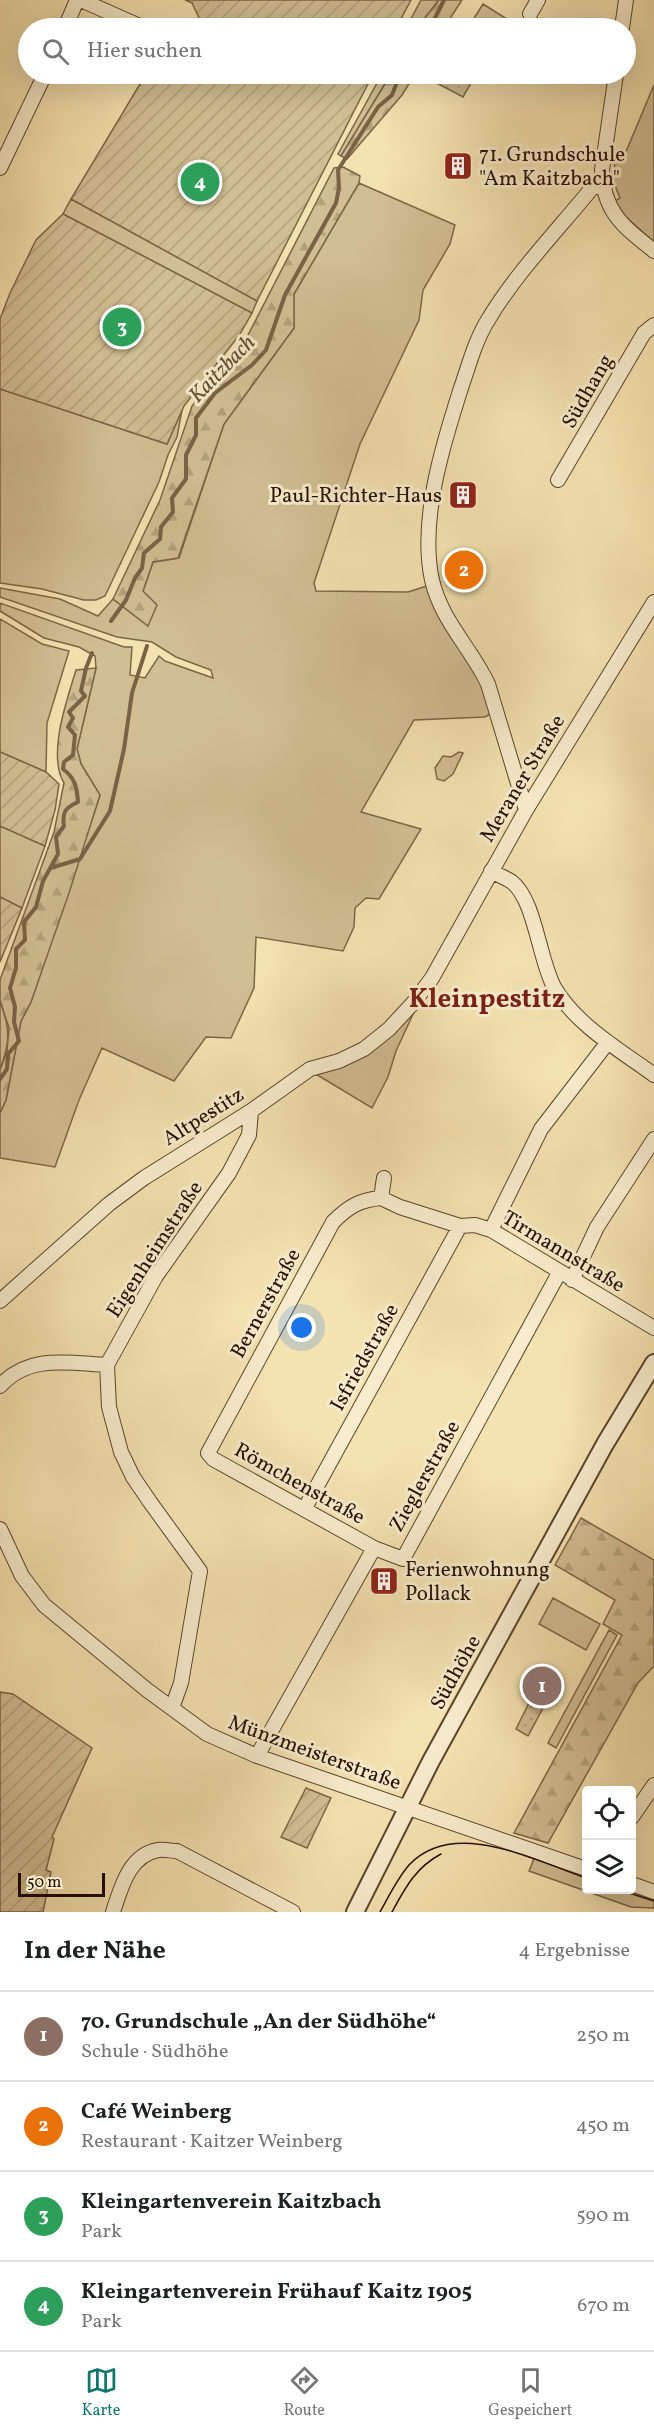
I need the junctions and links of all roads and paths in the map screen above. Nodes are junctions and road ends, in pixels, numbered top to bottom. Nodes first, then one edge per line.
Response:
1 (79, 0) edge
2 (538, 0) edge
3 (626, 0) edge
4 (530, 14) dead end
5 (69, 18) edge
6 (121, 18) edge
7 (623, 18) edge
8 (40, 84) edge
9 (615, 84) edge
10 (0, 168) edge
11 (602, 185) junction
12 (654, 251) edge
13 (654, 325) edge
14 (558, 480) dead end
15 (654, 602) edge
16 (526, 810) junction
17 (491, 871) junction
18 (432, 978) joint
19 (608, 1042) junction
20 (654, 1075) edge
21 (251, 1111) junction
22 (654, 1139) edge
23 (384, 1178) dead end
24 (381, 1198) junction
25 (460, 1226) junction
26 (491, 1230) junction
27 (559, 1273) junction
28 (572, 1280) junction
29 (0, 1301) edge
30 (654, 1328) edge
31 (654, 1363) edge
32 (107, 1365) junction
33 (0, 1386) edge
34 (208, 1453) joint
35 (305, 1508) junction
36 (0, 1529) edge
37 (374, 1548) junction
38 (172, 1708) junction
39 (257, 1756) junction
40 (654, 1785) edge
41 (407, 1808) junction
42 (636, 1811) edge
43 (582, 1868) edge
44 (636, 1885) edge
45 (654, 1892) edge
46 (113, 1912) edge
47 (292, 1912) edge
48 (355, 1912) edge

1 - 5 street
1 - 6 street
2 - 4 street
3 - 7 street
8 - 10 street
9 - 11 street
11 - 12 street
11 - 16 street
13 - 14 street, Südhang
15 - 16 street, Meraner Straße
16 - 17 street, Meraner Straße
17 - 18 street, Meraner Straße
17 - 19 street
18 - 21 street, Altpestitz
19 - 20 street
19 - 26 street
21 - 29 street, Altpestitz
21 - 32 street, Eigenheimstraße
22 - 28 street
23 - 24 street
24 - 25 street, Tirmannstraße
24 - 34 street, Bernerstraße
25 - 26 street, Tirmannstraße
25 - 35 street, Isfriedstraße
26 - 27 street, Tirmannstraße
27 - 28 street, Tirmannstraße
27 - 37 street, Zieglerstraße
28 - 30 street, Tirmannstraße
31 - 41 street, Südhöhe
32 - 33 street
32 - 38 street
34 - 35 street, Römchenstraße
35 - 37 street, Römchenstraße
36 - 38 street, Münzmeisterstraße
37 - 39 street, Zieglerstraße
38 - 39 street, Münzmeisterstraße
39 - 41 street, Münzmeisterstraße
40 - 42 street
41 - 43 street, Münzmeisterstraße
41 - 48 street, Südhöhe
44 - 45 street
46 - 47 street

